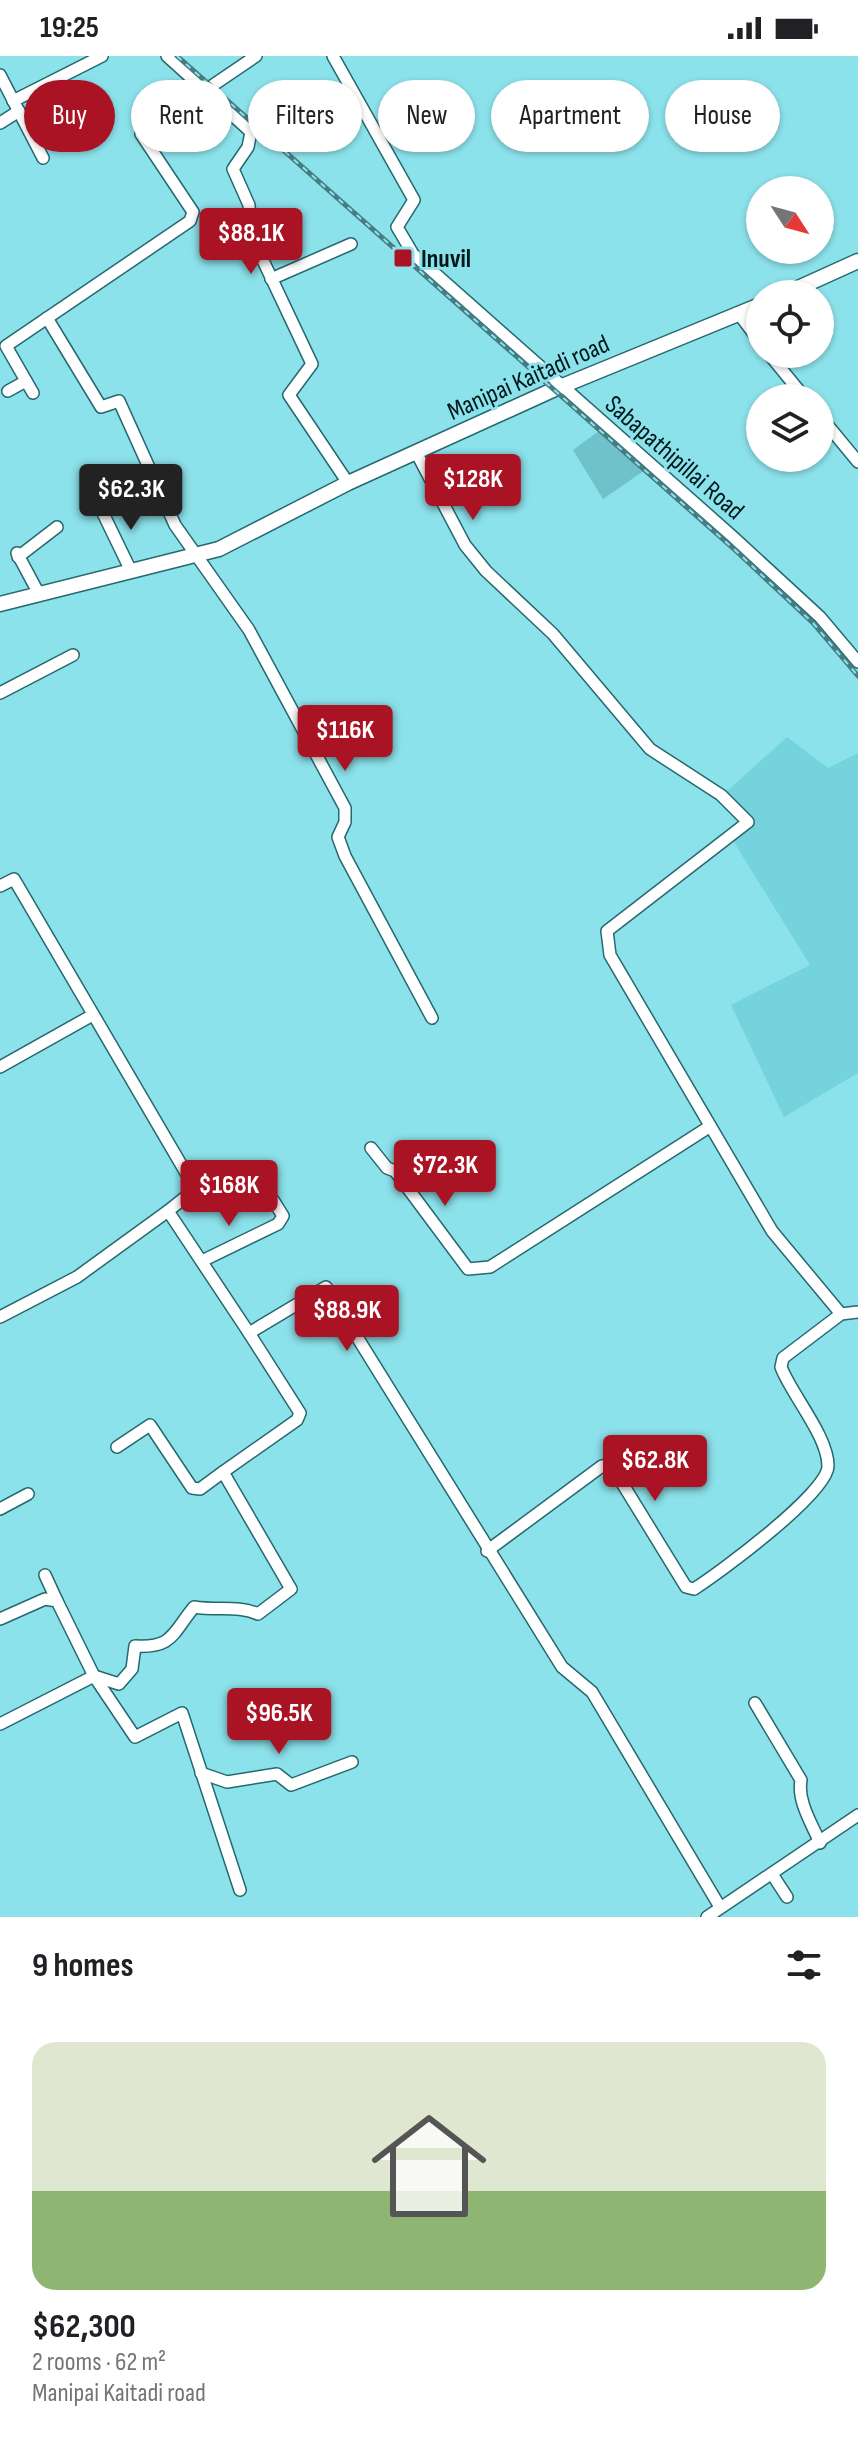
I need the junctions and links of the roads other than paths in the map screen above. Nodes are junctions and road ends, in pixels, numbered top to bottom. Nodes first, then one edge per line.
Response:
1 (102, 56) edge
2 (167, 56) edge
3 (256, 56) edge
4 (333, 56) edge
5 (0, 75) edge
6 (194, 80) edge
7 (222, 80) edge
8 (16, 106) junction
9 (232, 114) edge
10 (0, 123) edge
11 (153, 152) edge
12 (43, 158) dead end
13 (351, 244) dead end
14 (858, 261) edge
15 (271, 279) junction
16 (816, 280) edge
17 (746, 311) edge
18 (739, 314) junction
19 (47, 318) junction
20 (746, 323) edge
21 (780, 368) edge
22 (26, 381) junction
23 (794, 384) edge
24 (562, 387) junction
25 (8, 391) dead end
26 (33, 393) dead end
27 (834, 433) edge
28 (416, 452) junction
29 (858, 462) edge
30 (348, 483) junction
31 (100, 507) dead end
32 (57, 527) dead end
33 (198, 554) junction
34 (131, 571) junction
35 (39, 594) junction
36 (0, 604) edge
37 (73, 655) dead end
38 (858, 662) edge
39 (0, 693) edge
40 (0, 886) edge
41 (91, 1016) junction
42 (432, 1018) dead end
43 (0, 1067) edge
44 (709, 1127) junction
45 (371, 1148) dead end
46 (273, 1200) dead end
47 (168, 1211) junction
48 (202, 1261) junction
49 (858, 1312) edge
50 (841, 1314) junction
51 (0, 1317) edge
52 (249, 1333) junction
53 (117, 1447) dead end
54 (223, 1472) junction
55 (28, 1494) dead end
56 (0, 1509) edge
57 (487, 1551) junction
58 (45, 1575) dead end
59 (57, 1601) junction
60 (0, 1619) edge
61 (94, 1676) junction
62 (755, 1703) dead end
63 (0, 1724) edge
64 (352, 1762) dead end
65 (201, 1773) junction
66 (858, 1815) edge
67 (820, 1843) junction
68 (772, 1874) junction
69 (240, 1890) dead end
70 (787, 1897) dead end
71 (720, 1907) junction
72 (707, 1917) edge

1 - 8 street
2 - 6 street
3 - 7 street
4 - 24 street, Sabapathipillai Road
5 - 8 street
8 - 10 street
8 - 12 street
9 - 15 street
11 - 19 street
13 - 15 street
14 - 16 main road
15 - 30 street
17 - 18 main road, Manipai Kaitadi road
18 - 20 street
18 - 24 main road, Manipai Kaitadi road
19 - 22 street
19 - 33 street
21 - 23 street
22 - 25 street
22 - 26 street
24 - 28 main road, Manipai Kaitadi road
24 - 38 street, Sabapathipillai Road
27 - 29 street
28 - 30 main road, Manipai Kaitadi road
28 - 44 street
30 - 33 main road, Manipai Kaitadi road
31 - 34 street
32 - 35 street
33 - 34 main road, Manipai Kaitadi road
33 - 42 street
34 - 35 main road, Manipai Kaitadi road
35 - 36 main road, Manipai Kaitadi road
37 - 39 street
40 - 41 street
41 - 43 street
41 - 47 street
44 - 45 street
44 - 50 street
46 - 48 street
47 - 48 street
47 - 51 street
48 - 52 street
49 - 50 street
50 - 57 street
52 - 54 street
52 - 57 street
53 - 54 street
54 - 61 street
55 - 56 street
57 - 71 street
58 - 59 street
59 - 60 street
59 - 61 street
61 - 63 street
61 - 65 street
62 - 67 street
64 - 65 street
65 - 69 street
66 - 67 street
67 - 68 street
68 - 70 street
68 - 71 street
71 - 72 street

